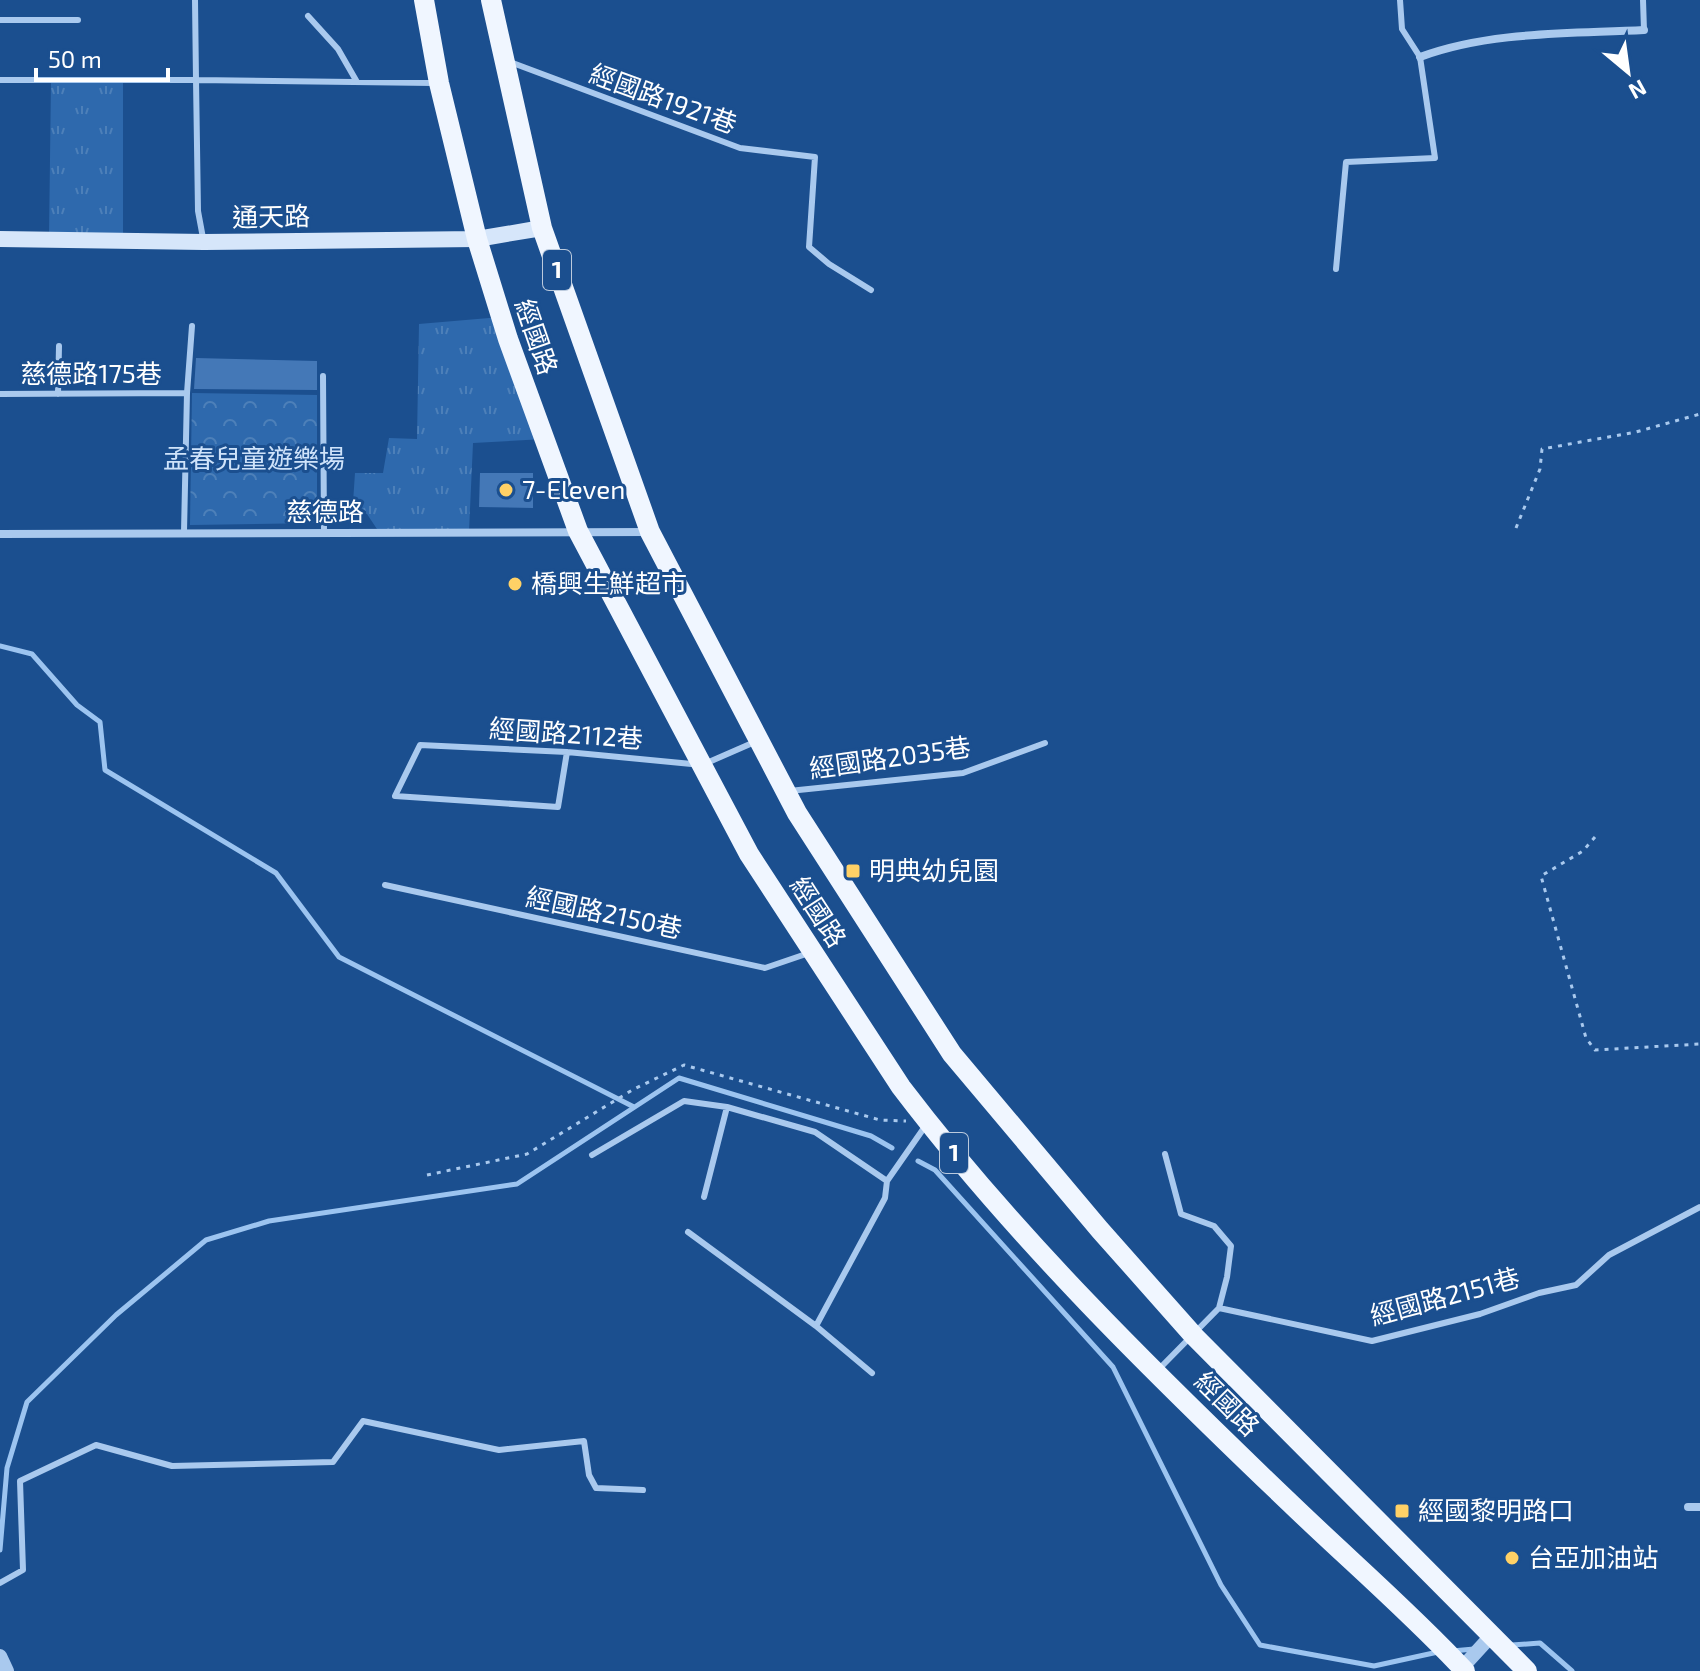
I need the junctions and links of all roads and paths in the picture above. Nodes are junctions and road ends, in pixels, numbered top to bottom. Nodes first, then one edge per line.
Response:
1 (195, 0) edge
2 (424, 0) edge
3 (491, 0) edge
4 (1400, 0) edge
5 (1643, 0) edge
6 (308, 16) dead end
7 (0, 20) edge
8 (78, 20) dead end
9 (1644, 30) joint
10 (1420, 57) junction
11 (503, 59) junction
12 (0, 80) edge
13 (196, 80) junction
14 (357, 82) junction
15 (439, 83) junction
16 (542, 228) junction
17 (0, 239) edge
18 (477, 239) junction
19 (204, 242) junction
20 (1336, 269) dead end
21 (871, 290) dead end
22 (192, 326) dead end
23 (59, 346) dead end
24 (323, 376) dead end
25 (187, 393) junction
26 (0, 394) edge
27 (58, 394) junction
28 (1700, 414) edge
29 (1516, 528) dead end
30 (578, 531) junction
31 (184, 532) junction
32 (324, 532) junction
33 (650, 532) junction
34 (0, 534) edge
35 (759, 740) junction
36 (1045, 743) dead end
37 (567, 752) junction
38 (702, 765) junction
39 (786, 792) junction
40 (1595, 837) dead end
41 (385, 885) dead end
42 (813, 952) junction
43 (1700, 1044) edge
44 (727, 1107) junction
45 (928, 1122) junction
46 (1165, 1154) dead end
47 (592, 1155) dead end
48 (887, 1181) junction
49 (704, 1197) dead end
50 (1700, 1207) edge
51 (688, 1232) dead end
52 (1219, 1308) junction
53 (816, 1326) junction
54 (1194, 1336) junction
55 (1157, 1371) junction
56 (872, 1373) dead end
57 (643, 1490) dead end
58 (1688, 1507) dead end
59 (1700, 1507) edge
60 (0, 1583) edge
61 (1491, 1636) junction
62 (0, 1656) edge
63 (1514, 1667) edge
64 (1462, 1670) edge
65 (7, 1671) edge

1 - 13 lane
2 - 15 main road, 經國路 / 1
3 - 11 main road, 經國路 / 1
4 - 10 lane
5 - 9 lane
6 - 14 lane
7 - 8 lane
9 - 10 street
10 - 20 lane
11 - 16 main road, 經國路 / 1
11 - 21 lane, 經國路1921巷
12 - 13 lane
13 - 14 lane
13 - 19 lane
14 - 15 lane
15 - 18 main road, 經國路 / 1
16 - 18 main road, 通天路
16 - 33 main road, 經國路 / 1
17 - 19 main road, 通天路
18 - 19 main road, 通天路
18 - 30 main road, 經國路 / 1
22 - 25 lane
23 - 27 lane
24 - 32 lane
25 - 27 lane, 慈德路175巷
25 - 31 lane, 慈德路175巷
26 - 27 lane, 慈德路175巷
28 - 29 path
30 - 32 street, 慈德路
30 - 33 street, 慈德路
30 - 38 main road, 經國路 / 1
31 - 32 street, 慈德路
31 - 34 street, 慈德路
33 - 35 main road, 經國路 / 1
35 - 38 lane, 經國路2112巷
35 - 39 main road, 經國路 / 1
36 - 39 lane, 經國路2035巷
37 - 37 lane, 經國路2112巷
37 - 38 lane, 經國路2112巷
38 - 42 main road, 經國路 / 1
39 - 54 main road, 經國路 / 1
40 - 43 path
41 - 42 lane, 經國路2150巷
42 - 45 main road, 經國路 / 1
44 - 47 lane
44 - 48 lane
44 - 49 lane
45 - 48 lane
45 - 55 main road, 經國路 / 1
46 - 52 lane
48 - 53 lane
50 - 52 lane, 經國路2151巷
51 - 53 lane
52 - 54 lane
53 - 56 lane
54 - 55 lane
54 - 61 main road, 經國路 / 1
55 - 64 main road, 經國路 / 1
57 - 60 lane
58 - 59 street
61 - 63 main road, 經國路 / 1
61 - 64 street
62 - 65 street

